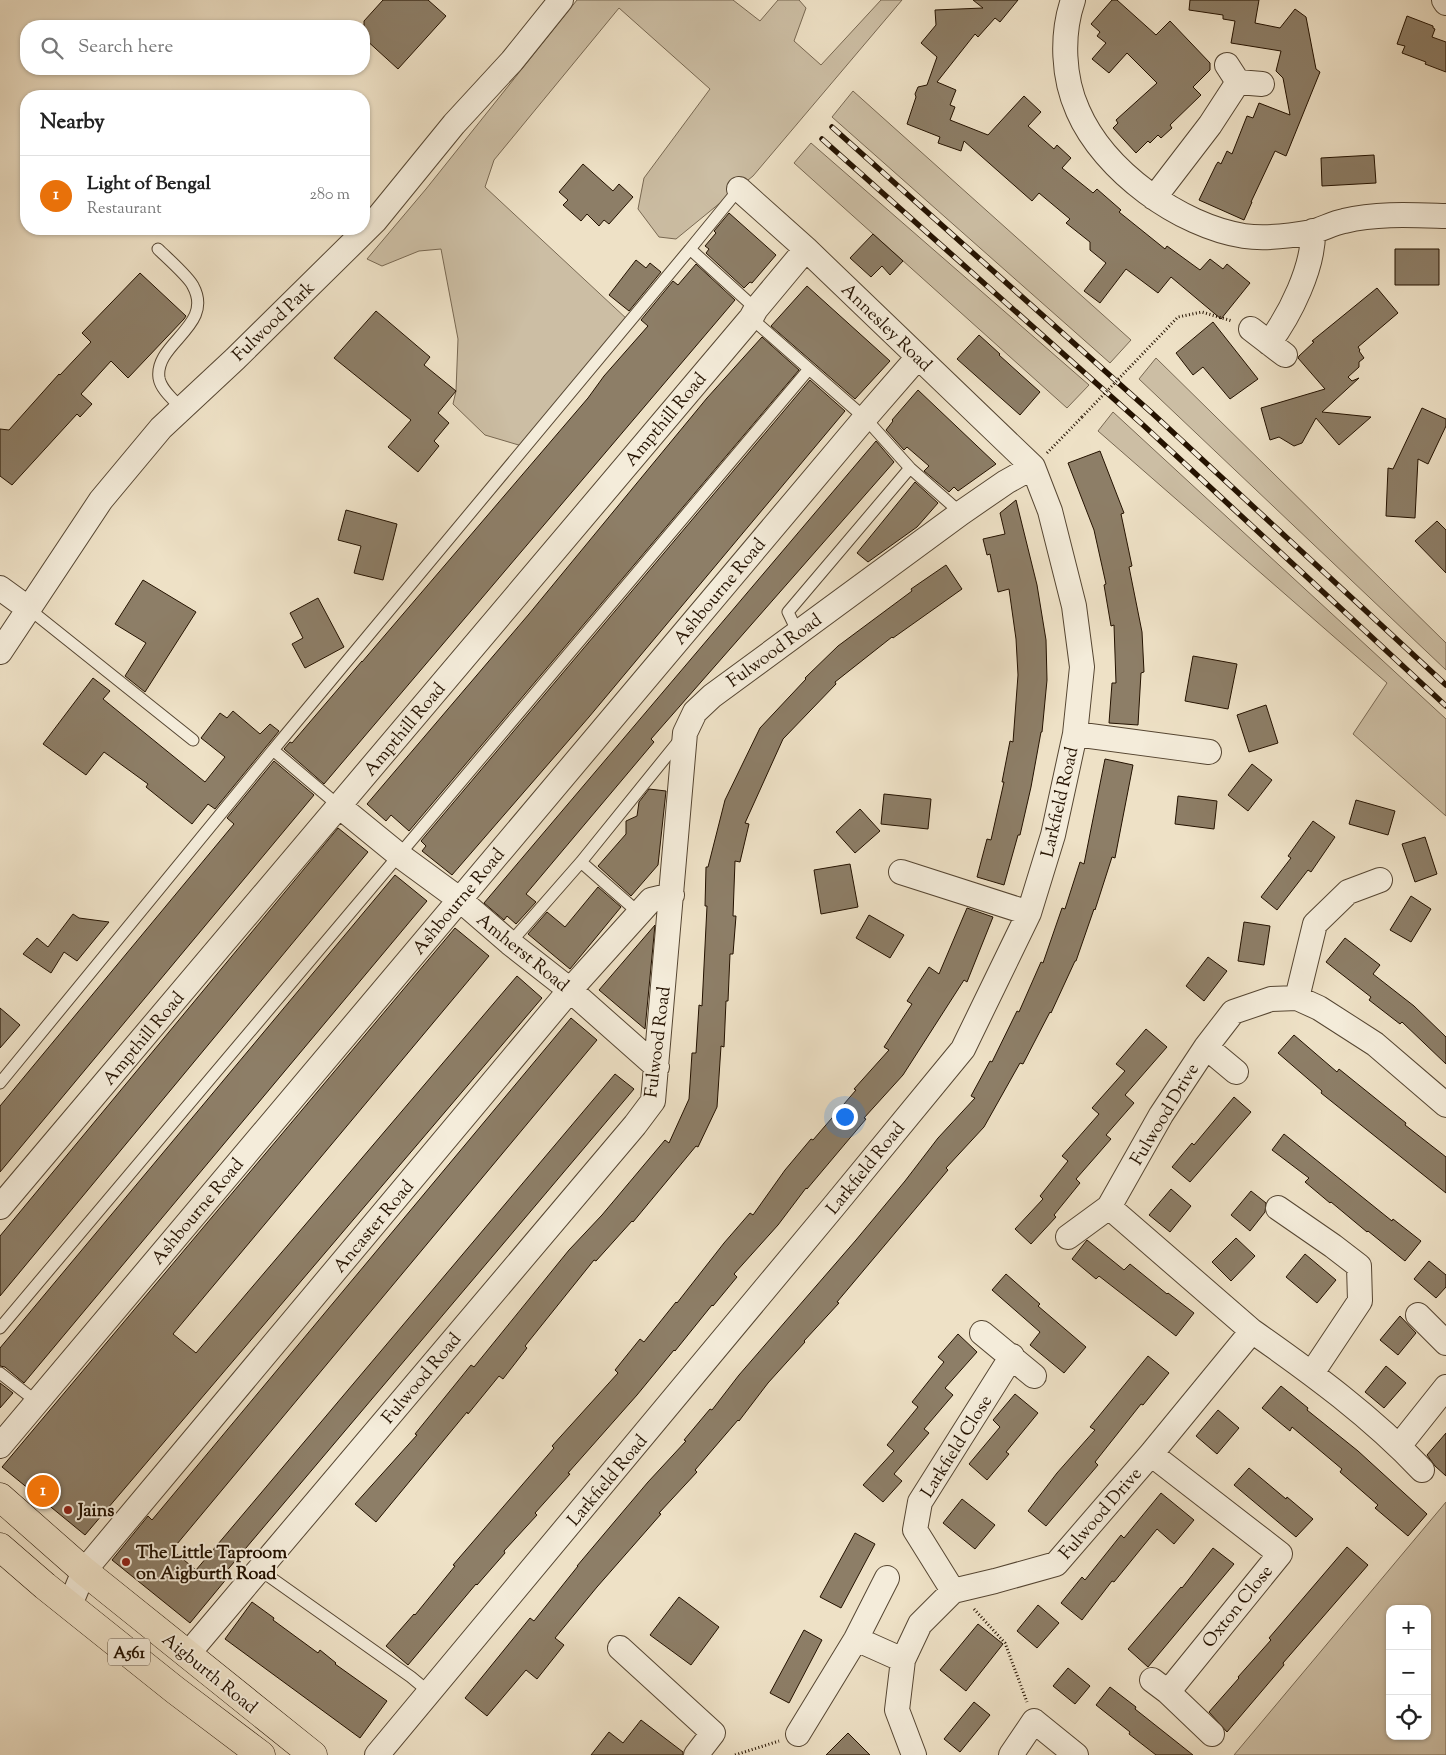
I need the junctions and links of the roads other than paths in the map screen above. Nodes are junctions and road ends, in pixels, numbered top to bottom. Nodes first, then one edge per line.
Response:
1 (560, 0) edge
2 (1072, 0) edge
3 (1444, 0) edge
4 (1446, 3) edge
5 (1262, 84) dead end
6 (739, 189) joint
7 (1154, 198) junction
8 (1446, 216) edge
9 (370, 225) edge
10 (1313, 231) junction
11 (360, 235) edge
12 (158, 249) dead end
13 (690, 249) junction
14 (806, 249) junction
15 (753, 314) junction
16 (1268, 342) road end
17 (918, 357) junction
18 (809, 369) junction
19 (182, 409) junction
20 (865, 418) junction
21 (1033, 467) junction
22 (910, 468) junction
23 (961, 513) junction
24 (0, 588) edge
25 (29, 609) junction
26 (798, 633) junction
27 (0, 652) edge
28 (685, 732) junction
29 (1075, 734) junction
30 (194, 740) dead end
31 (273, 750) junction
32 (1209, 752) dead end
33 (339, 806) junction
34 (399, 855) junction
35 (581, 862) junction
36 (901, 872) dead end
37 (1380, 880) dead end
38 (672, 895) junction
39 (459, 899) junction
40 (639, 913) junction
41 (1029, 913) junction
42 (510, 943) junction
43 (570, 990) junction
44 (1297, 998) junction
45 (1206, 1047) junction
46 (657, 1067) junction
47 (1236, 1072) dead end
48 (0, 1083) edge
49 (1446, 1104) edge
50 (0, 1207) edge
51 (1109, 1207) junction
52 (1278, 1208) dead end
53 (1068, 1237) dead end
54 (1418, 1315) dead end
55 (0, 1328) edge
56 (1252, 1331) junction
57 (982, 1333) dead end
58 (1446, 1342) edge
59 (1012, 1356) junction
60 (0, 1373) edge
61 (1312, 1373) junction
62 (1034, 1376) dead end
63 (1446, 1387) edge
64 (37, 1402) junction
65 (0, 1446) edge
66 (1399, 1446) junction
67 (1151, 1454) junction
68 (1422, 1470) dead end
69 (0, 1498) edge
70 (0, 1547) edge
71 (260, 1570) junction
72 (84, 1571) junction
73 (887, 1578) dead end
74 (953, 1591) junction
75 (70, 1605) junction
76 (856, 1639) junction
77 (620, 1648) dead end
78 (187, 1655) junction
79 (903, 1660) junction
80 (429, 1692) junction
81 (798, 1734) road end
82 (1212, 1734) dead end
83 (261, 1755) edge
84 (313, 1755) edge
85 (377, 1755) edge
86 (696, 1755) edge
87 (914, 1755) edge
88 (1011, 1755) edge
89 (1076, 1755) edge

1 - 9 street, Fulwood Park
2 - 7 street
3 - 4 street
5 - 7 street
6 - 13 lane
6 - 14 street, Annesley Road
7 - 10 street
8 - 10 street
10 - 16 street
11 - 19 street, Fulwood Park
12 - 19 lane
13 - 15 lane
13 - 31 lane
14 - 15 street, Ampthill Road
14 - 17 street, Annesley Road
15 - 18 lane
15 - 33 street, Ampthill Road
17 - 20 street, Ashbourne Road
17 - 21 street, Annesley Road
18 - 20 lane
18 - 34 lane
19 - 25 street, Fulwood Park
20 - 22 lane
20 - 39 street, Ashbourne Road
21 - 23 street, Fulwood Road
21 - 29 street, Larkfield Road
22 - 23 lane
22 - 26 lane
23 - 26 street, Fulwood Road
24 - 25 street
25 - 27 street, Fulwood Park
25 - 30 lane
26 - 28 street, Fulwood Road
28 - 35 lane
28 - 38 street, Fulwood Road
29 - 32 street
29 - 41 street, Larkfield Road
31 - 33 lane
31 - 48 lane
33 - 34 street, Amherst Road
33 - 50 street, Ampthill Road
34 - 39 street, Amherst Road
34 - 55 lane
35 - 40 lane
35 - 42 lane
36 - 41 street
37 - 44 street
38 - 40 street, Ancaster Road
38 - 46 street, Fulwood Road
39 - 42 street, Amherst Road
39 - 64 street, Ashbourne Road
40 - 43 street, Ancaster Road
41 - 80 street, Larkfield Road
42 - 43 street, Amherst Road
43 - 46 street, Amherst Road
43 - 72 street, Ancaster Road
44 - 45 street, Fulwood Drive
44 - 49 street, Fulwood Drive
45 - 47 street, Fulwood Drive
45 - 51 street, Fulwood Drive
46 - 71 street, Fulwood Road
51 - 53 street, Fulwood Drive
51 - 56 street
52 - 61 street
54 - 58 street
56 - 61 street
56 - 67 street, Fulwood Drive
57 - 59 street
59 - 62 street
59 - 74 street, Larkfield Close
60 - 64 lane
61 - 66 street
63 - 66 street
64 - 65 street, Ashbourne Road
66 - 68 street
67 - 74 street, Fulwood Drive
67 - 82 street, Oxton Close
69 - 72 highway, Aigburth Road / A561
70 - 75 highway, Aigburth Road / A561
71 - 78 street, Fulwood Road
71 - 80 lane
72 - 75 street
72 - 78 highway, Aigburth Road / A561
73 - 76 street
74 - 79 street
75 - 83 highway, Aigburth Road / A561
76 - 79 street
76 - 81 street
77 - 86 street
78 - 84 highway, Aigburth Road / A561
79 - 87 street
80 - 85 street, Larkfield Road
88 - 89 street

